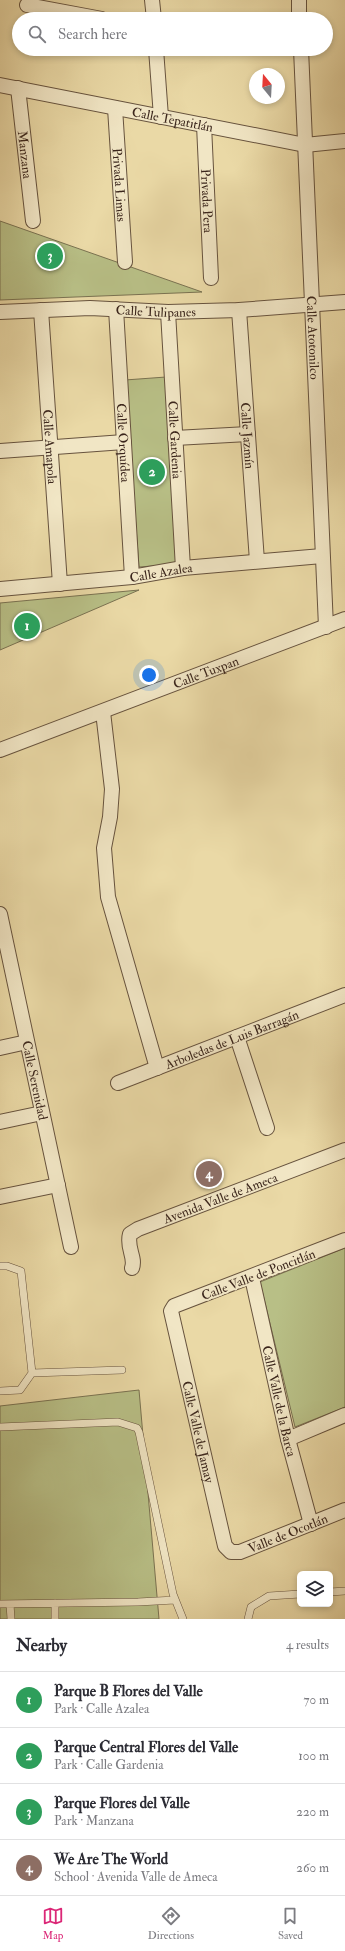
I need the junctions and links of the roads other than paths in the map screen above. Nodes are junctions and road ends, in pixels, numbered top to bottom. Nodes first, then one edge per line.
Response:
1 (152, 0) edge
2 (299, 0) edge
3 (27, 5) dead end
4 (64, 12) edge
5 (153, 12) edge
6 (299, 12) edge
7 (157, 56) edge
8 (301, 56) edge
9 (0, 85) edge
10 (18, 88) junction
11 (115, 108) junction
12 (161, 117) junction
13 (204, 125) junction
14 (345, 141) edge
15 (305, 145) junction
16 (33, 221) dead end
17 (125, 262) dead end
18 (212, 278) dead end
19 (345, 302) edge
20 (312, 306) junction
21 (116, 309) junction
22 (41, 310) junction
23 (238, 310) junction
24 (0, 312) edge
25 (168, 312) junction
26 (248, 434) junction
27 (175, 438) junction
28 (124, 442) junction
29 (51, 447) junction
30 (0, 450) edge
31 (322, 556) junction
32 (257, 561) junction
33 (183, 568) junction
34 (132, 577) junction
35 (60, 584) junction
36 (0, 589) edge
37 (345, 619) edge
38 (326, 627) junction
39 (103, 712) junction
40 (0, 750) edge
41 (0, 914) edge
42 (6, 973) edge
43 (345, 995) edge
44 (237, 1037) junction
45 (27, 1042) junction
46 (0, 1048) edge
47 (157, 1068) junction
48 (118, 1083) dead end
49 (42, 1113) junction
50 (0, 1122) edge
51 (267, 1128) dead end
52 (345, 1150) edge
53 (58, 1185) junction
54 (0, 1198) edge
55 (345, 1240) edge
56 (71, 1248) dead end
57 (0, 1266) edge
58 (132, 1268) dead end
59 (252, 1278) junction
60 (172, 1309) joint
61 (122, 1370) dead end
62 (32, 1373) junction
63 (0, 1391) edge
64 (345, 1415) edge
65 (0, 1427) edge
66 (288, 1439) junction
67 (345, 1510) edge
68 (311, 1524) junction
69 (230, 1552) joint
70 (345, 1591) edge
71 (333, 1592) edge
72 (297, 1594) edge
73 (175, 1600) junction
74 (55, 1603) junction
75 (0, 1604) edge
76 (10, 1604) junction
77 (11, 1619) edge
78 (55, 1619) edge
79 (183, 1619) edge
80 (248, 1619) edge

1 - 5 street
2 - 6 street
3 - 4 street
7 - 12 street
8 - 15 street, Calle Atotonilco
9 - 10 street, Calle Tepatitlán
10 - 11 street, Calle Tepatitlán
10 - 16 street, Manzana
11 - 12 street, Calle Tepatitlán
11 - 17 street, Privada Limas
12 - 13 street, Calle Tepatitlán
13 - 15 street, Calle Tepatitlán
13 - 18 street, Privada Pera
14 - 15 street, Calle Tepatitlán
15 - 20 street, Calle Atotonilco
19 - 20 street, Calle Tulipanes
20 - 23 street, Calle Tulipanes
20 - 31 street, Calle Atotonilco
21 - 22 street, Calle Tulipanes
21 - 25 street, Calle Tulipanes
21 - 28 street, Calle Orquídea
22 - 24 street, Calle Tulipanes
22 - 29 street, Calle Amapola
23 - 25 street, Calle Tulipanes
23 - 26 street, Calle Jazmín
25 - 27 street, Calle Gardenia
26 - 27 street
26 - 32 street, Calle Jazmín
27 - 33 street, Calle Gardenia
28 - 29 street
28 - 34 street, Calle Orquídea
29 - 30 street
29 - 35 street, Calle Amapola
31 - 32 street, Calle Azalea
31 - 38 street, Calle Atotonilco
32 - 33 street, Calle Azalea
33 - 34 street, Calle Azalea
34 - 35 street, Calle Azalea
35 - 36 street, Calle Azalea
37 - 38 street, Calle Tuxpan
38 - 39 street, Calle Tuxpan
39 - 40 street, Calle Tuxpan
39 - 47 street
41 - 42 street, Calle Serenidad
42 - 45 street, Calle Serenidad
43 - 44 street, Arboledas de Luis Barragán
44 - 47 street, Arboledas de Luis Barragán
44 - 51 street
45 - 46 street
45 - 49 street, Calle Serenidad
47 - 48 street, Arboledas de Luis Barragán
49 - 50 street
49 - 53 street, Calle Serenidad
52 - 58 street, Avenida Valle de Ameca
53 - 54 street
53 - 56 street, Calle Serenidad
55 - 59 street, Calle Valle de Poncitlán
57 - 62 lane
59 - 60 street, Calle Valle de Poncitlán
59 - 66 street, Calle Valle de la Barca
60 - 69 street, Calle Valle de Jamay
61 - 62 lane
62 - 63 lane
64 - 66 street
65 - 73 lane
66 - 68 street, Calle Valle de la Barca
67 - 68 street, Valle de Ocotlán
68 - 69 street, Valle de Ocotlán
70 - 71 lane
72 - 80 lane
73 - 74 lane
73 - 79 lane
74 - 76 lane
74 - 78 lane
75 - 76 lane
76 - 77 lane

